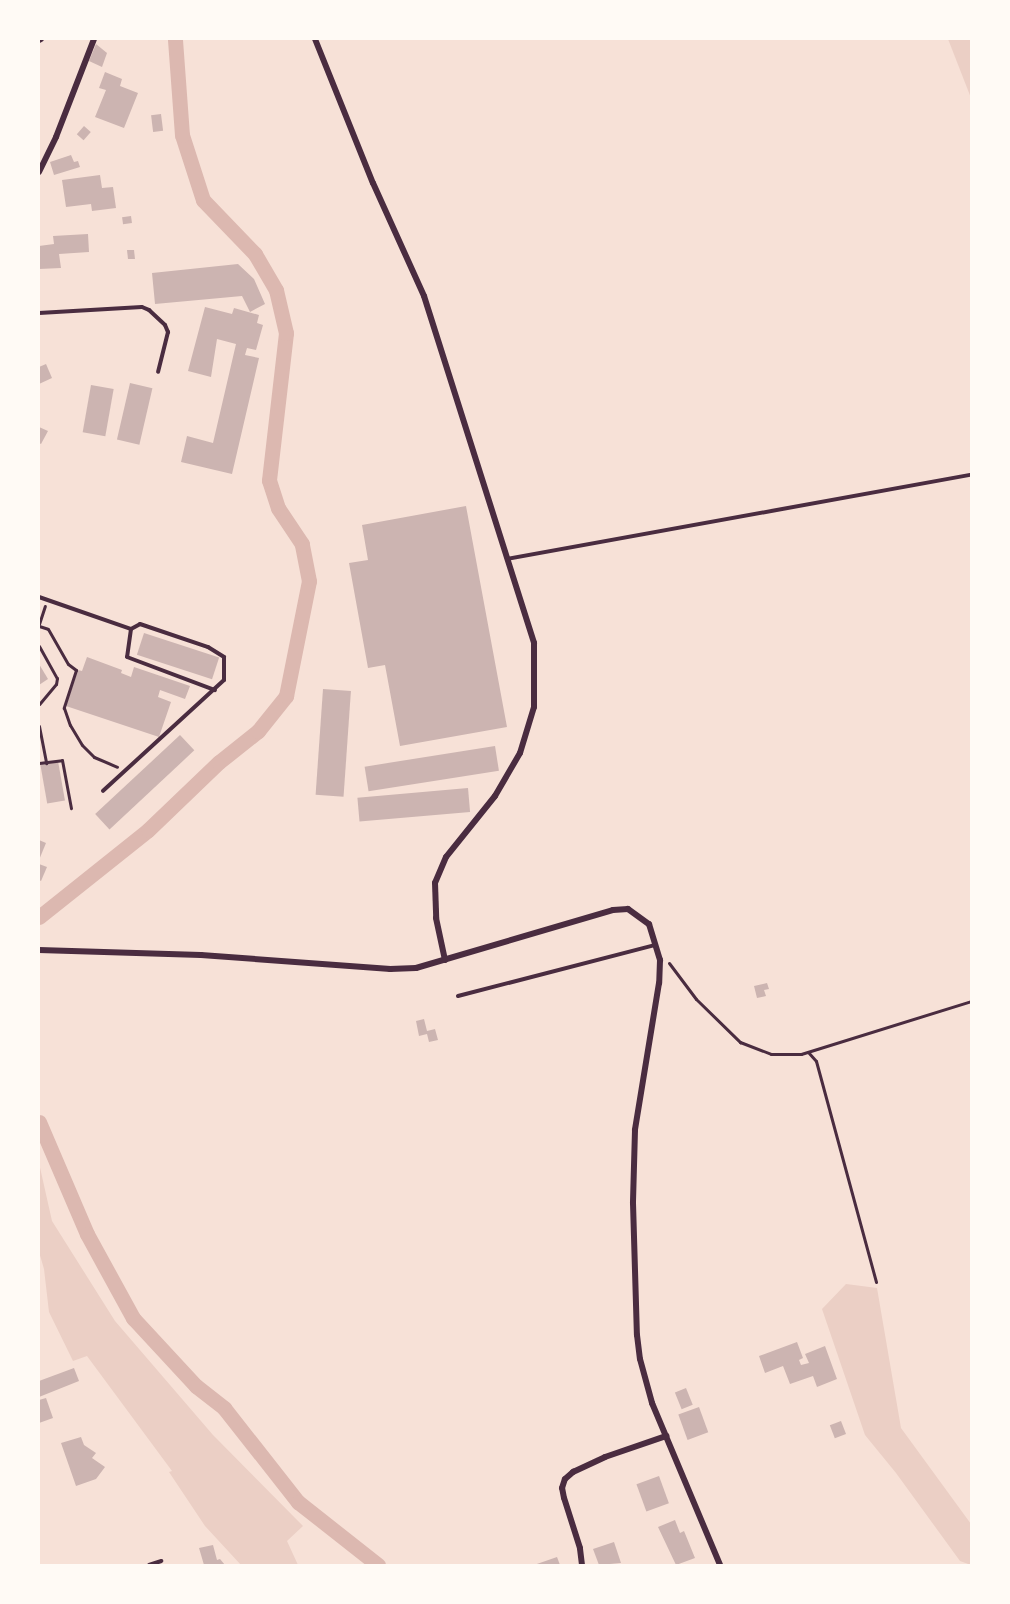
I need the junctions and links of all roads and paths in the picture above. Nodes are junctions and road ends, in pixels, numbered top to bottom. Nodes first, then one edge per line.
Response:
1 (94, 39) edge
2 (315, 39) edge
3 (39, 172) edge
4 (39, 313) edge
5 (158, 372) dead end
6 (971, 475) edge
7 (506, 559) junction
8 (39, 597) edge
9 (46, 600) junction
10 (39, 625) edge
11 (131, 628) junction
12 (39, 646) edge
13 (215, 690) junction
14 (39, 704) edge
15 (39, 726) edge
16 (39, 763) edge
17 (46, 763) junction
18 (123, 773) junction
19 (103, 791) dead end
20 (71, 807) dead end
21 (656, 944) junction
22 (39, 950) edge
23 (445, 960) junction
24 (458, 996) dead end
25 (971, 1001) edge
26 (808, 1052) junction
27 (876, 1282) dead end
28 (666, 1436) junction
29 (161, 1561) dead end
30 (149, 1565) edge
31 (582, 1565) edge
32 (720, 1565) edge

1 - 3 street
2 - 7 street
4 - 5 lane
6 - 7 lane
7 - 23 street
8 - 9 lane
9 - 10 path
9 - 11 lane
10 - 18 path
11 - 13 lane
11 - 13 lane
12 - 14 path
13 - 18 lane
15 - 17 path
16 - 17 path
17 - 20 path
18 - 19 lane
21 - 23 street
21 - 24 lane
21 - 26 path
21 - 28 street
22 - 23 street
25 - 26 path
26 - 27 path
28 - 31 street
28 - 32 street
29 - 30 lane

